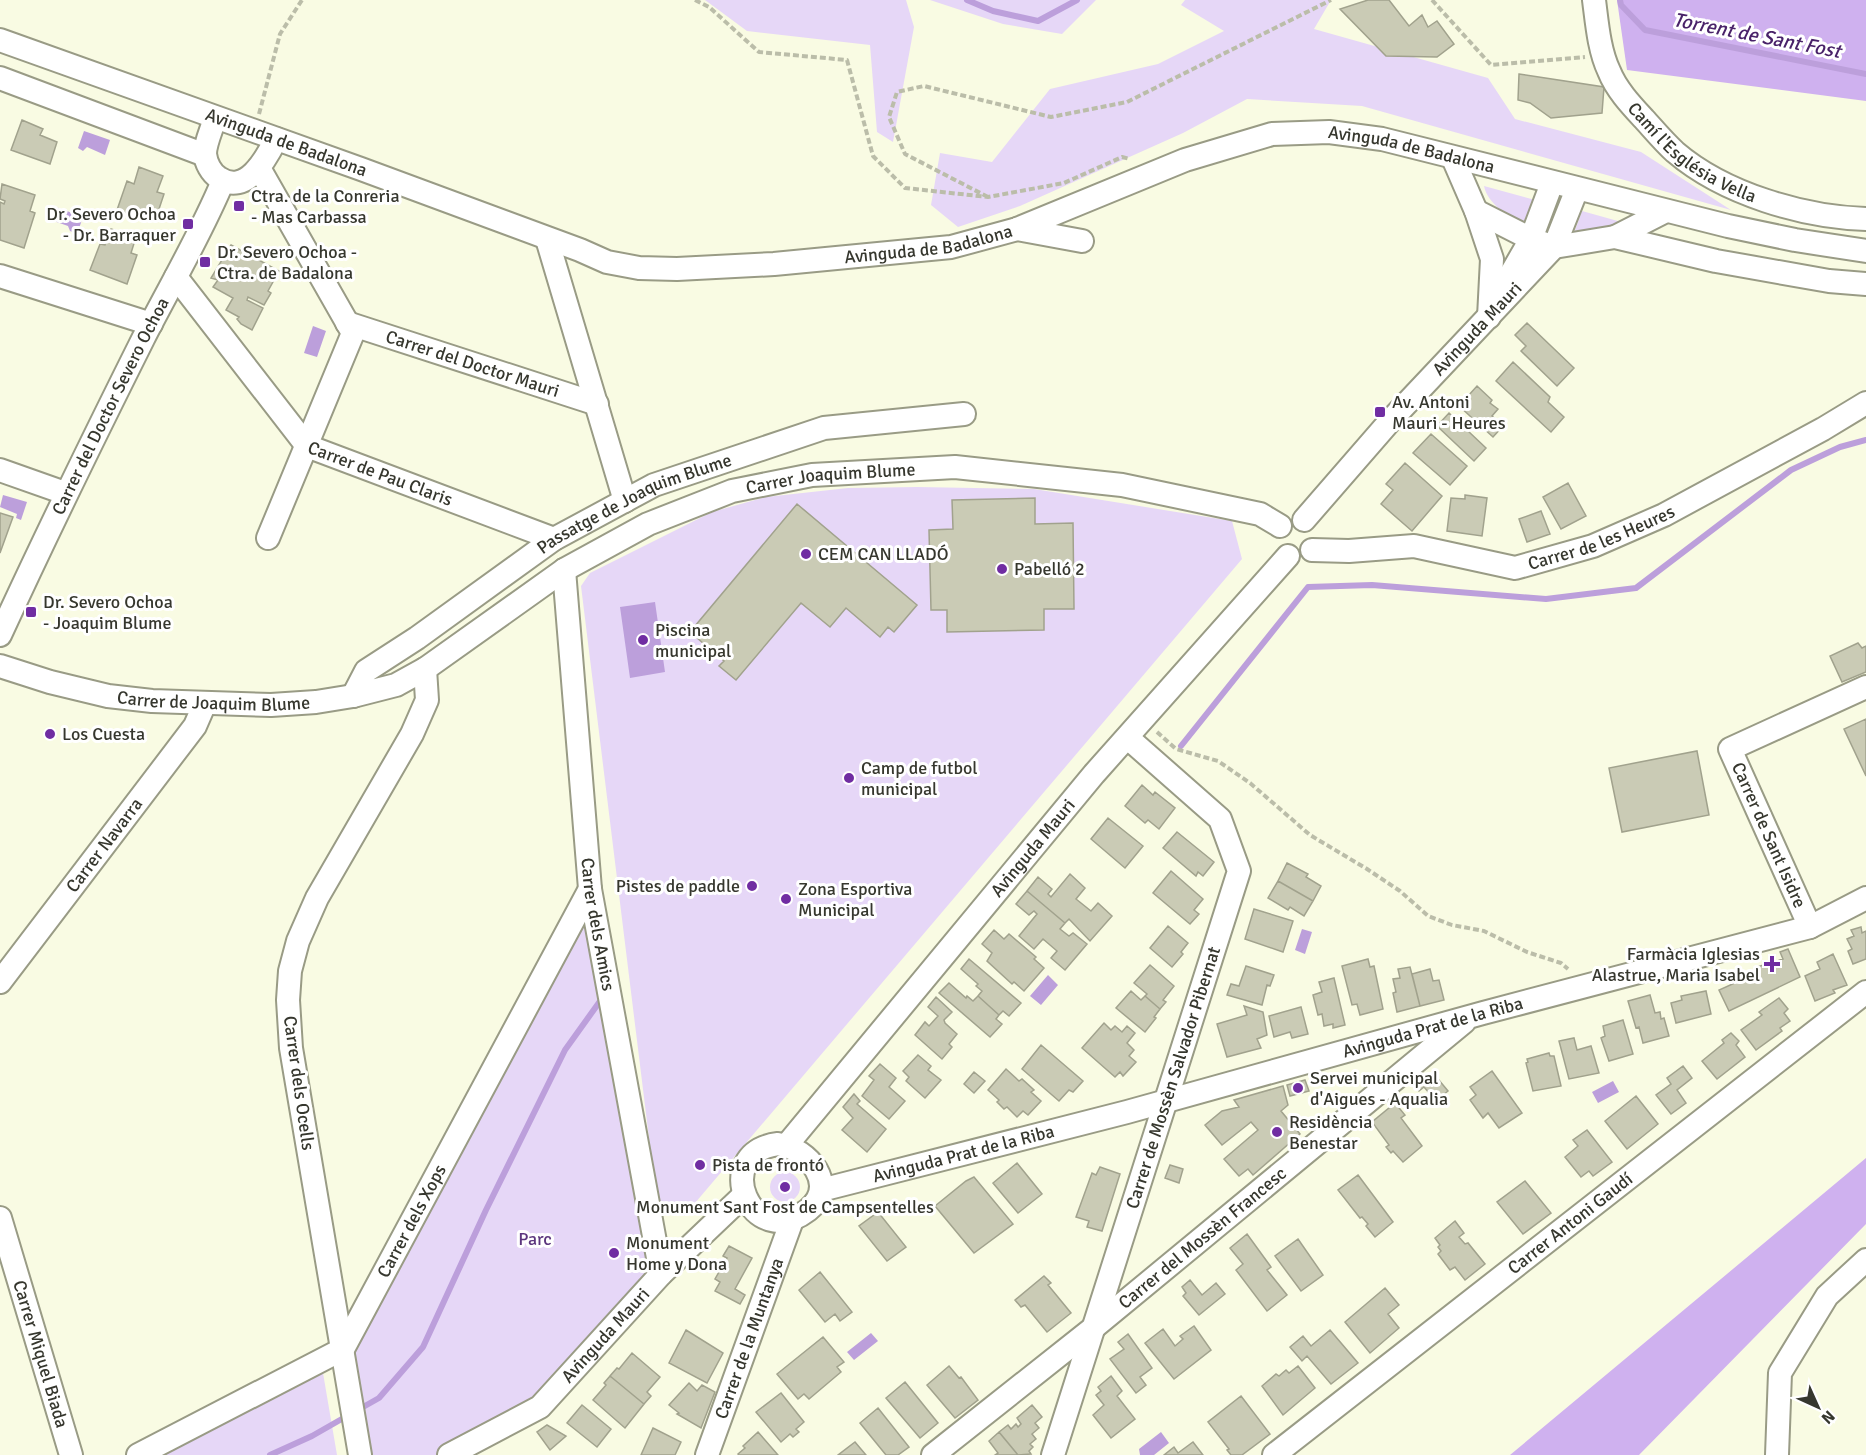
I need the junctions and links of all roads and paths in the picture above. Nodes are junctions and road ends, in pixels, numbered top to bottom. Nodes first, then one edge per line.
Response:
1 (302, 0) edge
2 (694, 0) edge
3 (1331, 0) edge
4 (1432, 0) edge
5 (1594, 0) edge
6 (0, 40) edge
7 (1603, 56) junction
8 (0, 78) edge
9 (215, 118) junction
10 (255, 132) junction
11 (276, 139) junction
12 (205, 155) junction
13 (1453, 158) junction
14 (1132, 160) dead end
15 (259, 168) junction
16 (223, 181) junction
17 (1552, 183) junction
18 (1577, 189) junction
19 (988, 197) junction
20 (1476, 211) junction
21 (1666, 211) junction
22 (1866, 219) edge
23 (1017, 229) junction
24 (1614, 237) junction
25 (547, 239) junction
26 (1532, 239) junction
27 (1082, 241) dead end
28 (1554, 247) junction
29 (1866, 251) edge
30 (0, 276) edge
31 (176, 277) junction
32 (1866, 284) edge
33 (1489, 317) junction
34 (347, 323) junction
35 (151, 324) junction
36 (1866, 403) edge
37 (597, 404) junction
38 (964, 414) dead end
39 (307, 446) junction
40 (0, 470) edge
41 (65, 493) junction
42 (625, 501) junction
43 (1304, 520) junction
44 (1280, 526) junction
45 (268, 538) dead end
46 (554, 539) junction
47 (1312, 550) junction
48 (1288, 556) junction
49 (564, 570) junction
50 (0, 635) edge
51 (0, 666) edge
52 (425, 669) junction
53 (1866, 687) edge
54 (353, 696) junction
55 (205, 703) junction
56 (1143, 720) junction
57 (1128, 738) junction
58 (590, 889) junction
59 (1866, 898) edge
60 (1810, 927) junction
61 (0, 982) edge
62 (1586, 986) junction
63 (1866, 992) edge
64 (1470, 1017) junction
65 (1165, 1102) junction
66 (786, 1146) junction
67 (821, 1190) junction
68 (744, 1195) junction
69 (0, 1218) edge
70 (792, 1220) junction
71 (1866, 1260) edge
72 (661, 1274) junction
73 (1092, 1329) junction
74 (343, 1349) junction
75 (71, 1455) edge
76 (138, 1455) edge
77 (360, 1455) edge
78 (449, 1455) edge
79 (707, 1455) edge
80 (933, 1455) edge
81 (1053, 1455) edge
82 (1274, 1455) edge
83 (1777, 1455) edge

1 - 10 path
2 - 19 path
3 - 19 path
4 - 7 path
5 - 7 street, Camí l'Església Vella
6 - 9 street, Avinguda de Badalona
7 - 22 street, Camí l'Església Vella
8 - 12 street
9 - 10 street, Avinguda de Badalona
9 - 12 street
10 - 11 street, Avinguda de Badalona
11 - 15 street
11 - 25 street, Avinguda de Badalona
12 - 16 street
13 - 17 street, Avinguda de Badalona
13 - 20 street
13 - 23 street, Avinguda de Badalona
14 - 19 path
15 - 16 street
15 - 34 street
16 - 31 street, Carrer del Doctor Severo Ochoa
17 - 18 street, Avinguda de Badalona
17 - 26 street
18 - 21 street, Avinguda de Badalona
18 - 28 street
20 - 26 street
20 - 33 street
21 - 24 street
21 - 29 street, Avinguda de Badalona
23 - 25 street, Avinguda de Badalona
23 - 27 street
24 - 28 street
24 - 32 street
25 - 37 street
26 - 28 street
26 - 33 street
28 - 33 street, Avinguda Mauri
30 - 35 street
31 - 35 street, Carrer del Doctor Severo Ochoa
31 - 39 street, Carrer de Pau Claris
33 - 43 street, Avinguda Mauri
34 - 37 street, Carrer del Doctor Mauri
34 - 39 street
35 - 41 street, Carrer del Doctor Severo Ochoa
36 - 47 street, Carrer de les Heures
37 - 42 street
38 - 42 street, Passatge de Joaquim Blume
39 - 45 street
39 - 46 street, Carrer de Pau Claris
40 - 41 street
41 - 50 street, Carrer del Doctor Severo Ochoa
42 - 46 street, Passatge de Joaquim Blume
43 - 44 street
43 - 47 street
44 - 48 street
44 - 49 street, Carrer Joaquim Blume
46 - 54 street, Passatge de Joaquim Blume
47 - 48 street
48 - 56 street, Avinguda Mauri
49 - 52 street, Carrer Joaquim Blume
49 - 58 street, Carrer dels Amics
51 - 55 street, Carrer de Joaquim Blume
52 - 54 street, Carrer de Joaquim Blume
52 - 74 street, Carrer dels Ocells
53 - 60 street, Carrer de Sant Isidre
54 - 55 street, Carrer de Joaquim Blume
55 - 61 street, Carrer Navarra
56 - 57 street, Avinguda Mauri
56 - 62 path
57 - 65 street, Carrer de Mossèn Salvador Pibernat
57 - 66 street, Avinguda Mauri
58 - 72 street, Carrer dels Amics
58 - 74 street, Carrer dels Xops
59 - 60 street, Avinguda Prat de la Riba
60 - 62 street, Avinguda Prat de la Riba
62 - 64 street, Avinguda Prat de la Riba
63 - 82 street, Carrer Antoni Gaudí
64 - 65 street, Avinguda Prat de la Riba
64 - 73 street, Carrer del Mossèn Francesc
65 - 67 street, Avinguda Prat de la Riba
65 - 73 street, Carrer de Mossèn Salvador Pibernat
66 - 67 street
66 - 68 street
67 - 70 street
68 - 70 street
68 - 72 street, Avinguda Mauri
69 - 75 street, Carrer Miquel Biada
70 - 79 street, Carrer de la Muntanya
71 - 83 street
72 - 78 street, Avinguda Mauri
73 - 80 street, Carrer del Mossèn Francesc
73 - 81 street, Carrer de Mossèn Salvador Pibernat
74 - 76 street
74 - 77 street, Carrer dels Ocells

